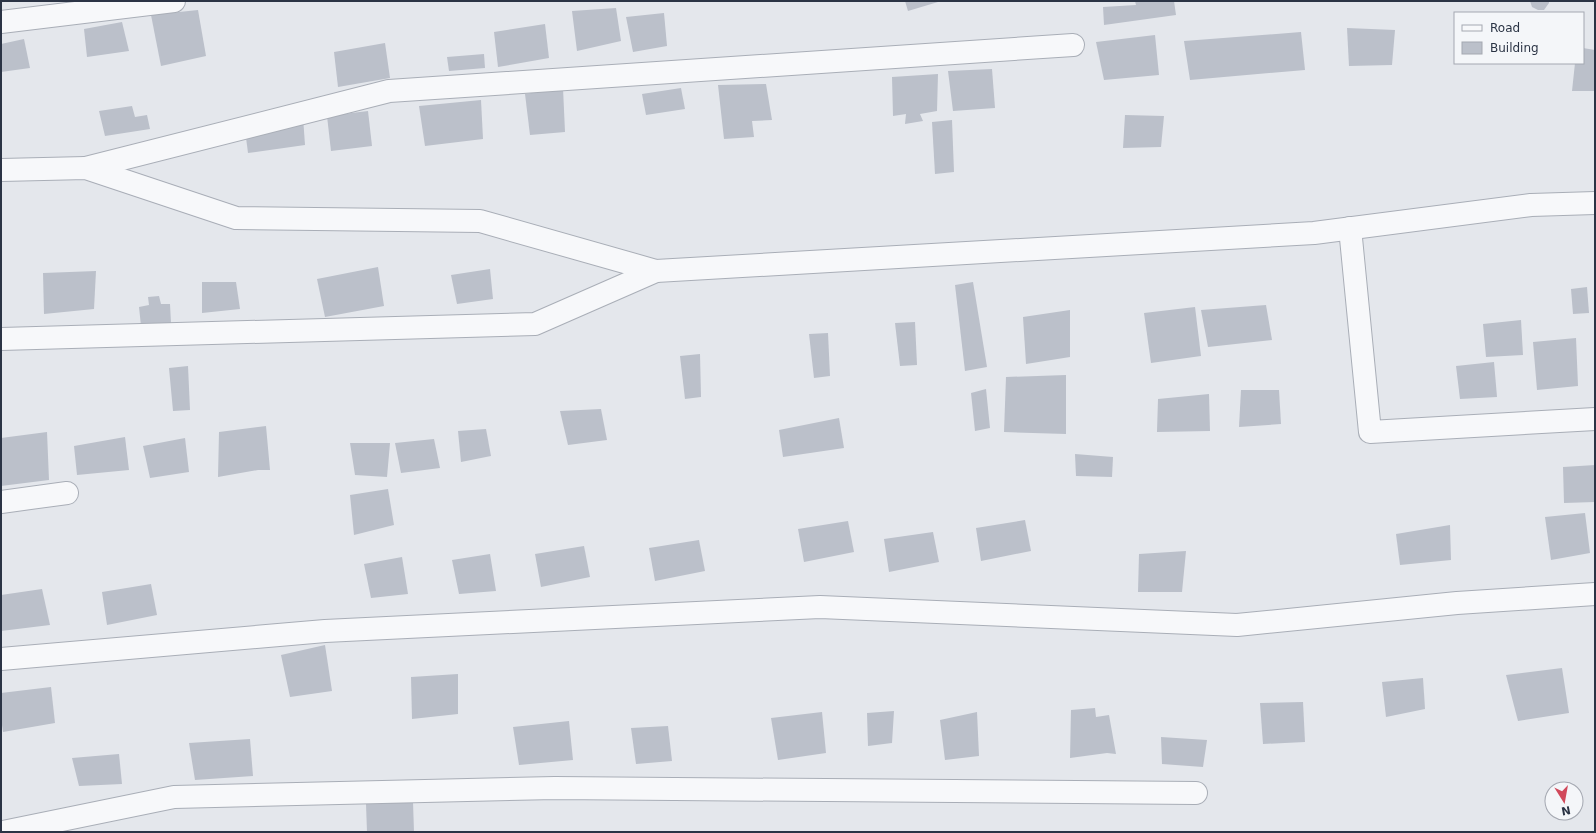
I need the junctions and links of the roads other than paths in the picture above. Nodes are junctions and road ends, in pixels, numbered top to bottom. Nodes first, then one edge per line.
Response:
1 (174, 1) edge
2 (1, 22) edge
3 (1073, 45) dead end
4 (86, 168) junction
5 (1, 170) edge
6 (1595, 203) edge
7 (1350, 228) junction
8 (656, 271) junction
9 (1, 339) edge
10 (1595, 419) edge
11 (67, 493) dead end
12 (1, 502) edge
13 (1595, 594) edge
14 (1, 659) edge
15 (1196, 792) dead end
16 (3, 832) edge

1 - 2 street
3 - 4 street
4 - 5 street
4 - 8 street
6 - 7 street
7 - 8 street
7 - 10 street
8 - 9 street
11 - 12 street
13 - 14 street
15 - 16 street

